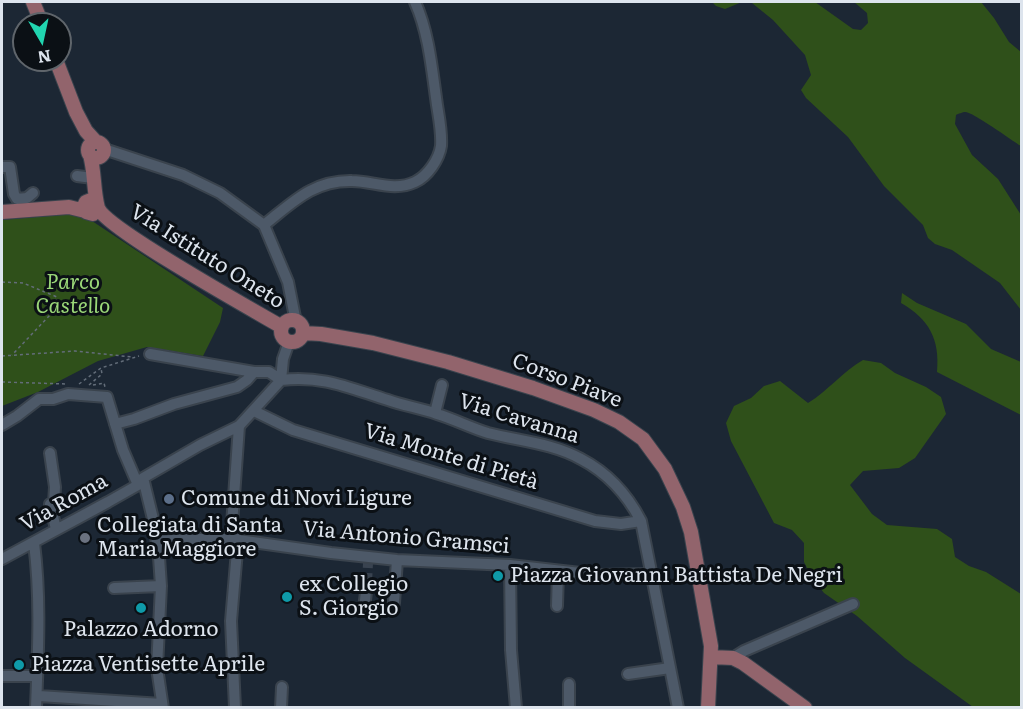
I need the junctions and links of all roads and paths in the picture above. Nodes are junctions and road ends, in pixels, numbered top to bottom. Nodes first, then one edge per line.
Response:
1 (415, 2) edge
2 (61, 72) edge
3 (94, 160) junction
4 (2, 167) edge
5 (77, 176) dead end
6 (33, 193) dead end
7 (90, 206) junction
8 (2, 212) edge
9 (264, 225) junction
10 (2, 282) edge
11 (282, 327) junction
12 (299, 327) junction
13 (290, 342) junction
14 (150, 354) joint
15 (12, 355) junction
16 (2, 356) edge
17 (132, 357) junction
18 (101, 368) junction
19 (254, 372) junction
20 (281, 380) junction
21 (2, 382) edge
22 (68, 384) dead end
23 (79, 384) dead end
24 (442, 385) dead end
25 (107, 397) junction
26 (255, 411) junction
27 (435, 413) junction
28 (115, 424) junction
29 (2, 425) edge
30 (238, 426) junction
31 (50, 453) dead end
32 (140, 481) junction
33 (640, 521) junction
34 (56, 529) junction
35 (234, 539) junction
36 (158, 541) junction
37 (34, 543) junction
38 (2, 559) edge
39 (397, 560) junction
40 (510, 566) junction
41 (558, 571) junction
42 (652, 574) junction
43 (367, 583) tunnel mouth
44 (161, 586) junction
45 (114, 588) dead end
46 (394, 603) dead end
47 (853, 604) dead end
48 (557, 606) dead end
49 (364, 609) dead end
50 (711, 657) junction
51 (733, 658) junction
52 (670, 668) junction
53 (628, 674) dead end
54 (2, 676) edge
55 (38, 676) junction
56 (569, 684) dead end
57 (282, 687) dead end
58 (39, 696) dead end
59 (162, 706) edge
60 (36, 708) edge
61 (235, 708) edge
62 (281, 708) edge
63 (516, 708) edge
64 (569, 708) edge
65 (678, 708) edge
66 (708, 708) edge
67 (805, 708) edge

1 - 9 street
2 - 3 main road
3 - 5 street
3 - 7 main road
3 - 9 street
4 - 6 street
7 - 8 main road
7 - 11 main road, Via Istituto Oneto
9 - 12 street
10 - 15 path
11 - 12 main road
11 - 13 main road
12 - 13 main road
12 - 50 main road, Corso Piave
13 - 20 street
14 - 17 path
14 - 19 street
15 - 16 path
15 - 17 path
17 - 18 path
18 - 23 path
18 - 25 path
19 - 20 street
19 - 28 street
20 - 26 street, Via Roma
20 - 27 street, Via Cavanna
21 - 22 path
24 - 27 street
25 - 28 street
25 - 29 street
26 - 30 street, Via Roma
26 - 33 street, Via Monte di Pietà
27 - 33 street, Via Cavanna
28 - 32 street
30 - 32 street, Via Roma
30 - 35 street
31 - 34 street
32 - 34 street, Via Roma
32 - 36 street
33 - 42 street, Via Cavanna
34 - 37 street, Via Roma
35 - 36 street, Via Antonio Gramsci
35 - 39 street, Via Antonio Gramsci
35 - 61 street
36 - 44 street
37 - 38 street, Via Roma
37 - 55 street
39 - 40 street, Via Antonio Gramsci
39 - 46 street
40 - 41 street, Via Antonio Gramsci
40 - 63 street
41 - 42 street, Via Antonio Gramsci
41 - 48 street
42 - 52 street, Via Cavanna
43 - 49 street
44 - 45 street
44 - 59 street
47 - 51 street
50 - 51 main road
50 - 66 main road, Corso Piave
51 - 67 main road
52 - 53 street
52 - 65 street, Via Cavanna
54 - 55 street
55 - 60 street
56 - 64 street
57 - 62 street
58 - 59 street

